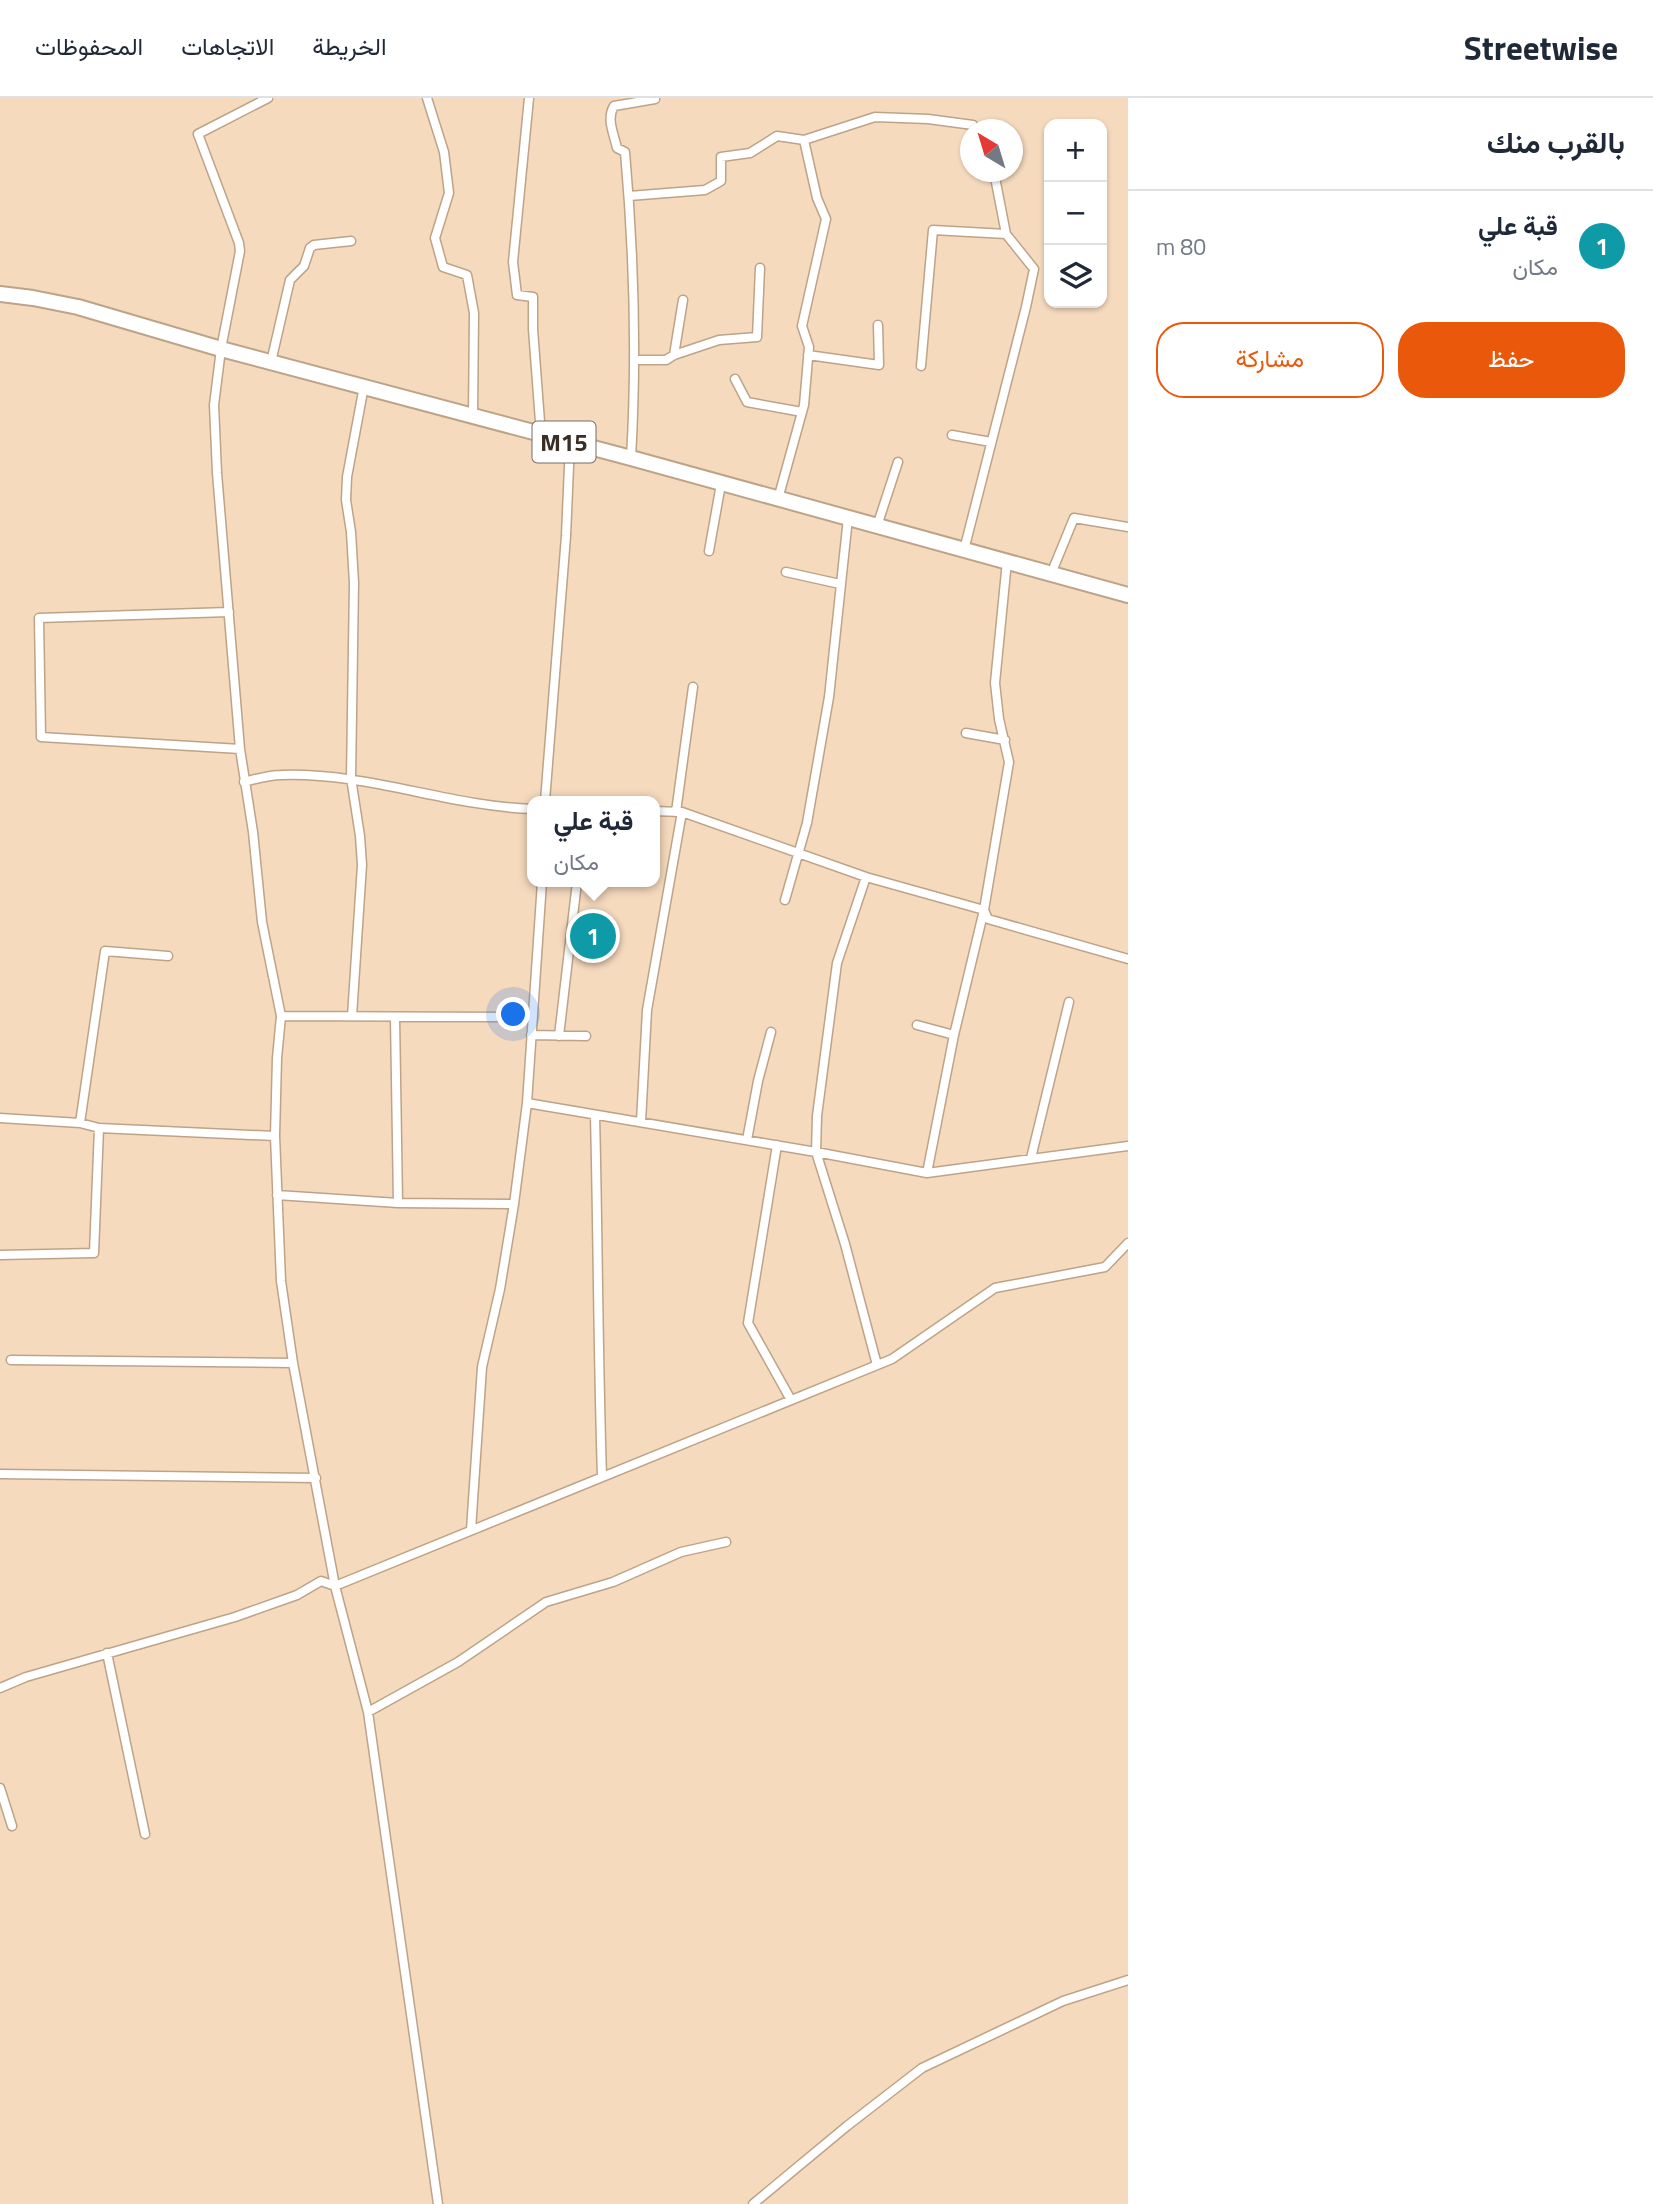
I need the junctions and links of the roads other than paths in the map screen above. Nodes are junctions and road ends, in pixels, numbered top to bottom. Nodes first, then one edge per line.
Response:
1 (268, 98) edge
2 (427, 98) edge
3 (529, 98) edge
4 (655, 99) edge
5 (960, 123) edge
6 (803, 140) junction
7 (996, 182) edge
8 (629, 196) junction
9 (1006, 234) junction
10 (351, 241) dead end
11 (760, 268) dead end
12 (0, 294) edge
13 (683, 300) dead end
14 (878, 326) dead end
15 (221, 349) junction
16 (674, 355) junction
17 (808, 355) junction
18 (634, 360) junction
19 (271, 362) junction
20 (922, 366) dead end
21 (735, 379) dead end
22 (364, 386) junction
23 (802, 412) junction
24 (473, 417) junction
25 (541, 435) junction
26 (952, 435) dead end
27 (991, 442) junction
28 (570, 443) junction
29 (631, 458) junction
30 (898, 462) dead end
31 (721, 484) junction
32 (778, 499) junction
33 (848, 518) junction
34 (877, 526) junction
35 (1128, 527) edge
36 (964, 550) junction
37 (709, 551) dead end
38 (1007, 562) junction
39 (786, 572) dead end
40 (1051, 574) junction
41 (840, 584) junction
42 (1128, 595) edge
43 (229, 612) junction
44 (694, 687) dead end
45 (966, 733) dead end
46 (1005, 740) junction
47 (240, 748) junction
48 (351, 778) junction
49 (244, 782) junction
50 (545, 796) edge
51 (527, 809) edge
52 (660, 811) edge
53 (679, 812) junction
54 (798, 853) junction
55 (866, 877) junction
56 (542, 887) edge
57 (576, 887) edge
58 (785, 900) dead end
59 (985, 910) junction
60 (168, 956) dead end
61 (1128, 959) edge
62 (1069, 1002) dead end
63 (281, 1016) junction
64 (352, 1016) junction
65 (395, 1017) junction
66 (533, 1017) junction
67 (917, 1025) dead end
68 (771, 1032) dead end
69 (531, 1035) junction
70 (954, 1035) junction
71 (559, 1036) junction
72 (586, 1037) dead end
73 (527, 1103) junction
74 (596, 1115) junction
75 (0, 1118) edge
76 (641, 1122) junction
77 (80, 1123) junction
78 (99, 1128) junction
79 (275, 1136) junction
80 (747, 1140) junction
81 (777, 1145) junction
82 (1128, 1146) edge
83 (816, 1152) junction
84 (1031, 1158) junction
85 (927, 1172) junction
86 (277, 1195) junction
87 (398, 1203) junction
88 (514, 1204) junction
89 (1128, 1243) edge
90 (0, 1255) edge
91 (11, 1360) dead end
92 (293, 1363) junction
93 (877, 1365) junction
94 (790, 1400) junction
95 (0, 1474) edge
96 (602, 1476) junction
97 (317, 1478) junction
98 (471, 1530) junction
99 (726, 1542) dead end
100 (335, 1586) junction
101 (107, 1653) junction
102 (0, 1688) edge
103 (368, 1712) junction
104 (0, 1788) edge
105 (12, 1826) dead end
106 (145, 1834) dead end
107 (1128, 1980) edge
108 (438, 2204) edge
109 (753, 2204) edge

1 - 15 street
2 - 24 street
3 - 25 street
4 - 8 street
5 - 6 street
6 - 8 street
6 - 17 street
7 - 9 street
8 - 18 street
9 - 20 street
9 - 27 street
10 - 19 street
11 - 16 street
12 - 15 highway, M15
13 - 16 street
14 - 17 street
15 - 19 highway, M15
15 - 43 street
16 - 18 street
17 - 23 street
18 - 29 street
19 - 22 highway, M15
21 - 23 street
22 - 24 highway, M15
22 - 48 street
23 - 32 street
24 - 25 highway, M15
25 - 28 highway, M15
26 - 27 street
27 - 36 street
28 - 29 highway, M15
28 - 50 street
29 - 31 highway, M15
30 - 34 street
31 - 32 highway, M15
31 - 37 street
32 - 33 highway, M15
33 - 34 highway, M15
33 - 41 street
34 - 36 highway, M15
35 - 40 street
36 - 38 highway, M15
38 - 40 highway, M15
38 - 46 street
39 - 41 street
40 - 42 highway, M15
41 - 54 street
43 - 47 street
43 - 47 street
44 - 53 street
45 - 46 street
46 - 59 street
47 - 49 street
48 - 49 street
48 - 51 street
48 - 64 street
49 - 63 street
52 - 53 street
53 - 54 street
53 - 76 street
54 - 55 street
54 - 58 street
55 - 59 street
55 - 83 street
56 - 66 street
57 - 71 street
59 - 61 street
59 - 70 street
60 - 77 street
62 - 84 street
63 - 64 street
63 - 79 street
64 - 65 street
65 - 66 street
65 - 87 street
66 - 69 street
67 - 70 street
68 - 80 street
69 - 71 street
69 - 73 street
70 - 85 street
71 - 72 street
73 - 74 street
73 - 88 street
74 - 76 street
74 - 96 street
75 - 77 street
76 - 80 street
77 - 78 street
78 - 79 street
78 - 90 street
79 - 86 street
80 - 81 street
81 - 83 street
81 - 94 street
82 - 84 street
83 - 85 street
83 - 93 street
84 - 85 street
86 - 87 street
86 - 92 street
87 - 88 street
88 - 98 street
89 - 93 street
91 - 92 street
92 - 97 street
93 - 94 street
94 - 96 street
95 - 97 street
96 - 98 street
97 - 100 street
98 - 100 street
99 - 103 street
100 - 101 street
100 - 103 street
101 - 102 street
101 - 106 street
103 - 108 street
104 - 105 street
107 - 109 street

